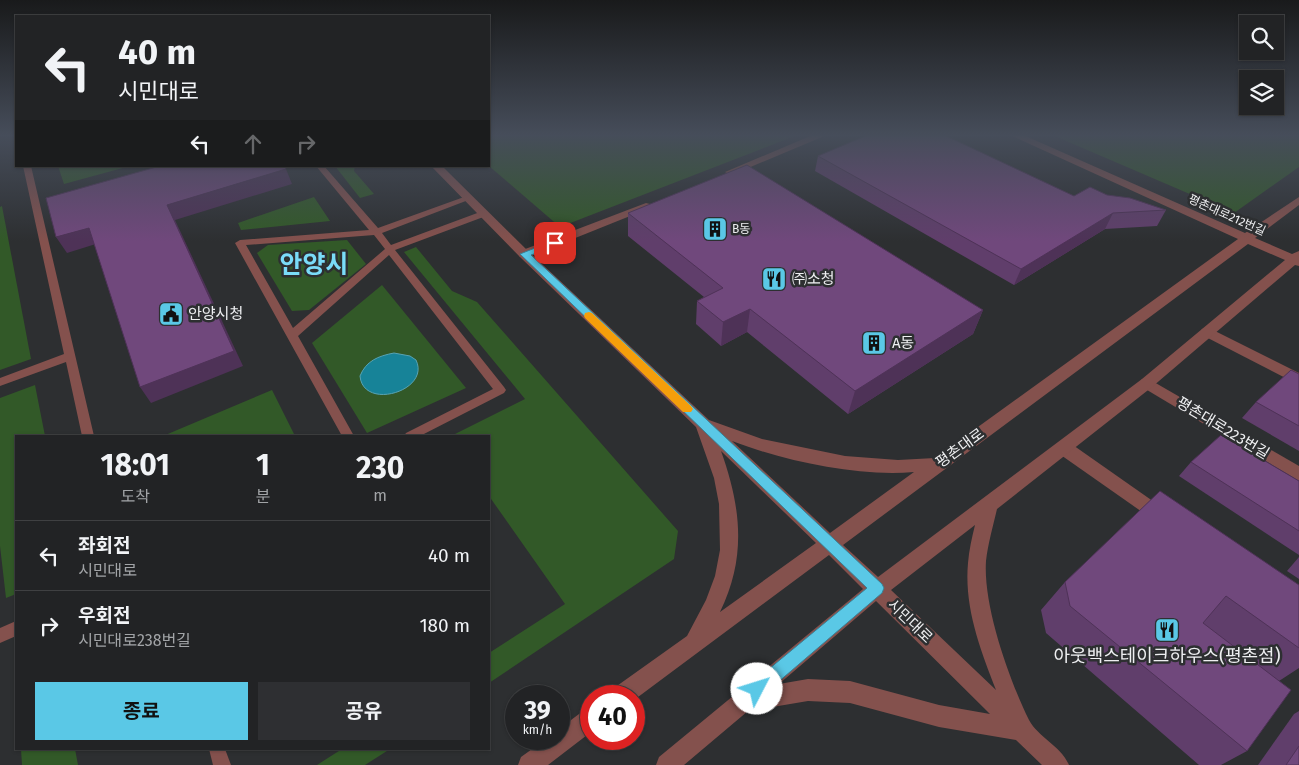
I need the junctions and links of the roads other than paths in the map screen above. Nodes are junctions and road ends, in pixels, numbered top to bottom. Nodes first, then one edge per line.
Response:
1 (28, 170) edge
2 (323, 170) edge
3 (439, 170) edge
4 (736, 170) edge
5 (1093, 170) edge
6 (718, 177) edge
7 (467, 199) junction
8 (1299, 200) edge
9 (654, 203) edge
10 (483, 214) junction
11 (376, 232) junction
12 (1247, 238) junction
13 (390, 250) junction
14 (524, 254) junction
15 (1297, 259) edge
16 (1207, 332) junction
17 (292, 336) junction
18 (70, 356) junction
19 (1299, 380) edge
20 (0, 382) edge
21 (1147, 383) junction
22 (702, 423) junction
23 (88, 435) edge
24 (347, 435) edge
25 (412, 435) edge
26 (1064, 448) junction
27 (937, 464) junction
28 (1299, 474) edge
29 (989, 504) junction
30 (1178, 528) edge
31 (829, 543) junction
32 (877, 588) junction
33 (15, 628) edge
34 (0, 636) edge
35 (693, 643) junction
36 (637, 685) edge
37 (743, 701) junction
38 (580, 727) edge
39 (1023, 730) junction
40 (217, 750) edge
41 (222, 765) edge
42 (529, 765) edge
43 (667, 765) edge
44 (1058, 765) edge

1 - 18 lane
2 - 11 lane
3 - 7 street, 시민대로
4 - 6 street
5 - 12 street, 평촌대로212번길
7 - 10 street, 시민대로
7 - 11 lane
8 - 12 street, 평촌대로
9 - 14 street
10 - 13 lane
10 - 14 street, 시민대로
11 - 13 lane
11 - 17 lane
12 - 15 street, 평촌대로212번길
12 - 27 street, 평촌대로
13 - 17 lane
13 - 25 lane
14 - 22 street, 시민대로
15 - 16 street
16 - 19 street
16 - 21 street
17 - 24 lane
18 - 20 lane
18 - 23 lane
21 - 26 street
21 - 28 street, 평촌대로223번길
22 - 27 street
22 - 31 street, 시민대로
22 - 35 street
26 - 29 street
26 - 30 street
27 - 31 street, 평촌대로
29 - 32 street
29 - 39 street
31 - 32 street, 시민대로
31 - 35 street, 평촌대로
32 - 37 street
32 - 39 street, 시민대로
33 - 34 lane
35 - 36 street, 평촌대로
37 - 39 street
37 - 43 street
38 - 42 street
39 - 44 street, 시민대로
40 - 41 lane

